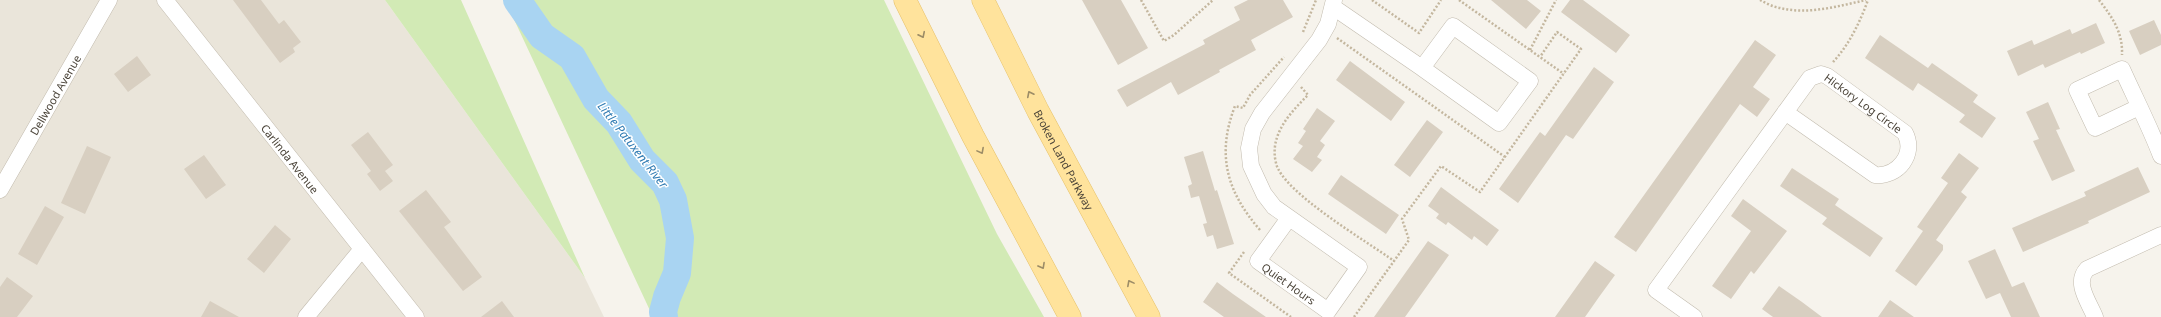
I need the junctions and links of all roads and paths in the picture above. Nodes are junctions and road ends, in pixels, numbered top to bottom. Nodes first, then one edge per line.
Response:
1 (109, 0) edge
2 (165, 0) edge
3 (905, 0) edge
4 (983, 0) edge
5 (1141, 0) edge
6 (1213, 0) edge
7 (1372, 0) edge
8 (1441, 0) edge
9 (1460, 0) edge
10 (1556, 0) edge
11 (1760, 0) edge
12 (1867, 0) edge
13 (2099, 0) edge
14 (1337, 7) edge
15 (1337, 38) junction
16 (1334, 44) dead end
17 (1530, 50) junction
18 (1540, 57) junction
19 (1422, 68) junction
20 (2122, 69) junction
21 (1564, 74) junction
22 (1821, 74) junction
23 (1306, 82) dead end
24 (2139, 107) junction
25 (1785, 112) junction
26 (2161, 156) edge
27 (1505, 157) junction
28 (0, 190) edge
29 (1289, 218) junction
30 (2161, 235) edge
31 (362, 249) junction
32 (1394, 261) junction
33 (306, 317) edge
34 (416, 317) edge
35 (1070, 317) edge
36 (1149, 317) edge
37 (1354, 317) edge
38 (1694, 317) edge
39 (2095, 317) edge

1 - 28 street, Dellwood Avenue
2 - 31 street, Carlinda Avenue
3 -> 35 main road
36 -> 4 main road, Broken Land Parkway
5 - 6 path
7 - 8 path
9 - 17 path
10 - 17 path
11 - 12 path
12 - 22 path
13 - 20 path
14 - 15 path
14 - 19 street
14 - 29 street, Quiet Hours
15 - 16 path
15 - 27 path
17 - 18 path
18 - 21 path
18 - 21 path
19 - 19 street
20 - 24 street
20 - 24 street
21 - 27 path
22 - 25 street, Hickory Log Circle
22 - 25 street, Hickory Log Circle
23 - 32 path
24 - 26 street
25 - 38 street, Hickory Log Circle
27 - 32 path
29 - 29 street, Quiet Hours
30 - 39 street
31 - 33 street
31 - 34 street, Carlinda Avenue
32 - 37 path

